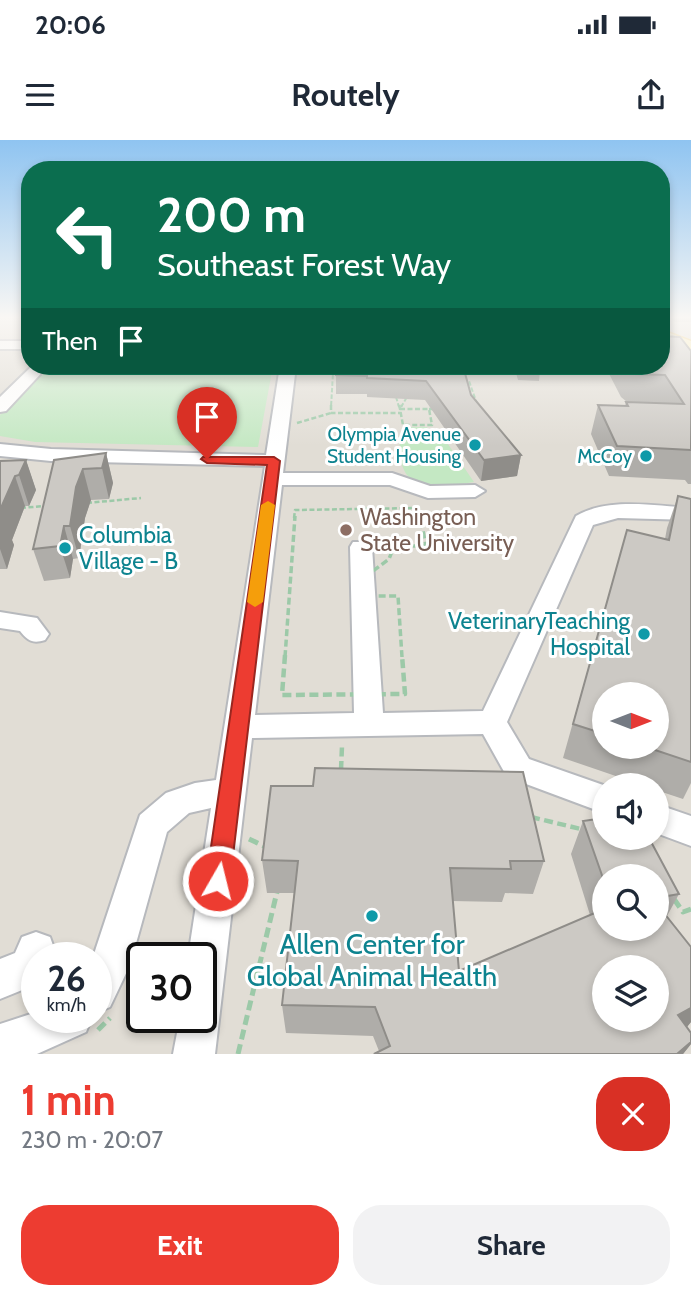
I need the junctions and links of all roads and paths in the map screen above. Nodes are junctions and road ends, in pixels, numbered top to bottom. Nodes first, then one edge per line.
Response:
1 (31, 375) edge
2 (287, 375) edge
3 (333, 375) edge
4 (454, 380) edge
5 (396, 388) edge
6 (405, 388) edge
7 (397, 399) junction
8 (407, 399) junction
9 (0, 407) edge
10 (429, 409) junction
11 (441, 409) edge
12 (479, 409) edge
13 (400, 411) junction
14 (331, 413) junction
15 (294, 424) dead end
16 (0, 450) edge
17 (273, 470) junction
18 (475, 491) dead end
19 (141, 498) dead end
20 (80, 503) edge
21 (46, 506) edge
22 (11, 509) edge
23 (691, 514) edge
24 (361, 547) dead end
25 (0, 620) edge
26 (36, 634) dead end
27 (492, 722) junction
28 (369, 726) junction
29 (239, 727) junction
30 (342, 741) dead end
31 (341, 775) edge
32 (229, 793) junction
33 (592, 795) edge
34 (525, 815) edge
35 (669, 823) edge
36 (691, 831) edge
37 (592, 832) edge
38 (239, 835) dead end
39 (273, 850) edge
40 (280, 882) edge
41 (669, 893) edge
42 (691, 909) edge
43 (209, 942) edge
44 (112, 958) edge
45 (21, 971) edge
46 (0, 979) edge
47 (37, 1033) edge
48 (197, 1033) edge
49 (0, 1045) edge
50 (194, 1054) edge
51 (238, 1054) edge

1 - 9 street
2 - 17 street
3 - 14 path
4 - 12 path
5 - 7 path
6 - 8 path
7 - 8 path
7 - 13 path
8 - 13 path
10 - 11 path
10 - 13 path
10 - 13 path
13 - 14 path
14 - 15 path
16 - 17 street
17 - 18 street
17 - 29 street
19 - 20 path
21 - 22 path
23 - 27 street
24 - 28 street
25 - 26 street
27 - 28 street
27 - 33 street
28 - 29 street
29 - 32 street
30 - 31 path
32 - 43 street
32 - 44 street
34 - 37 path
35 - 36 street
38 - 39 path
40 - 51 path
41 - 42 path
45 - 46 street
47 - 49 street
48 - 50 street

